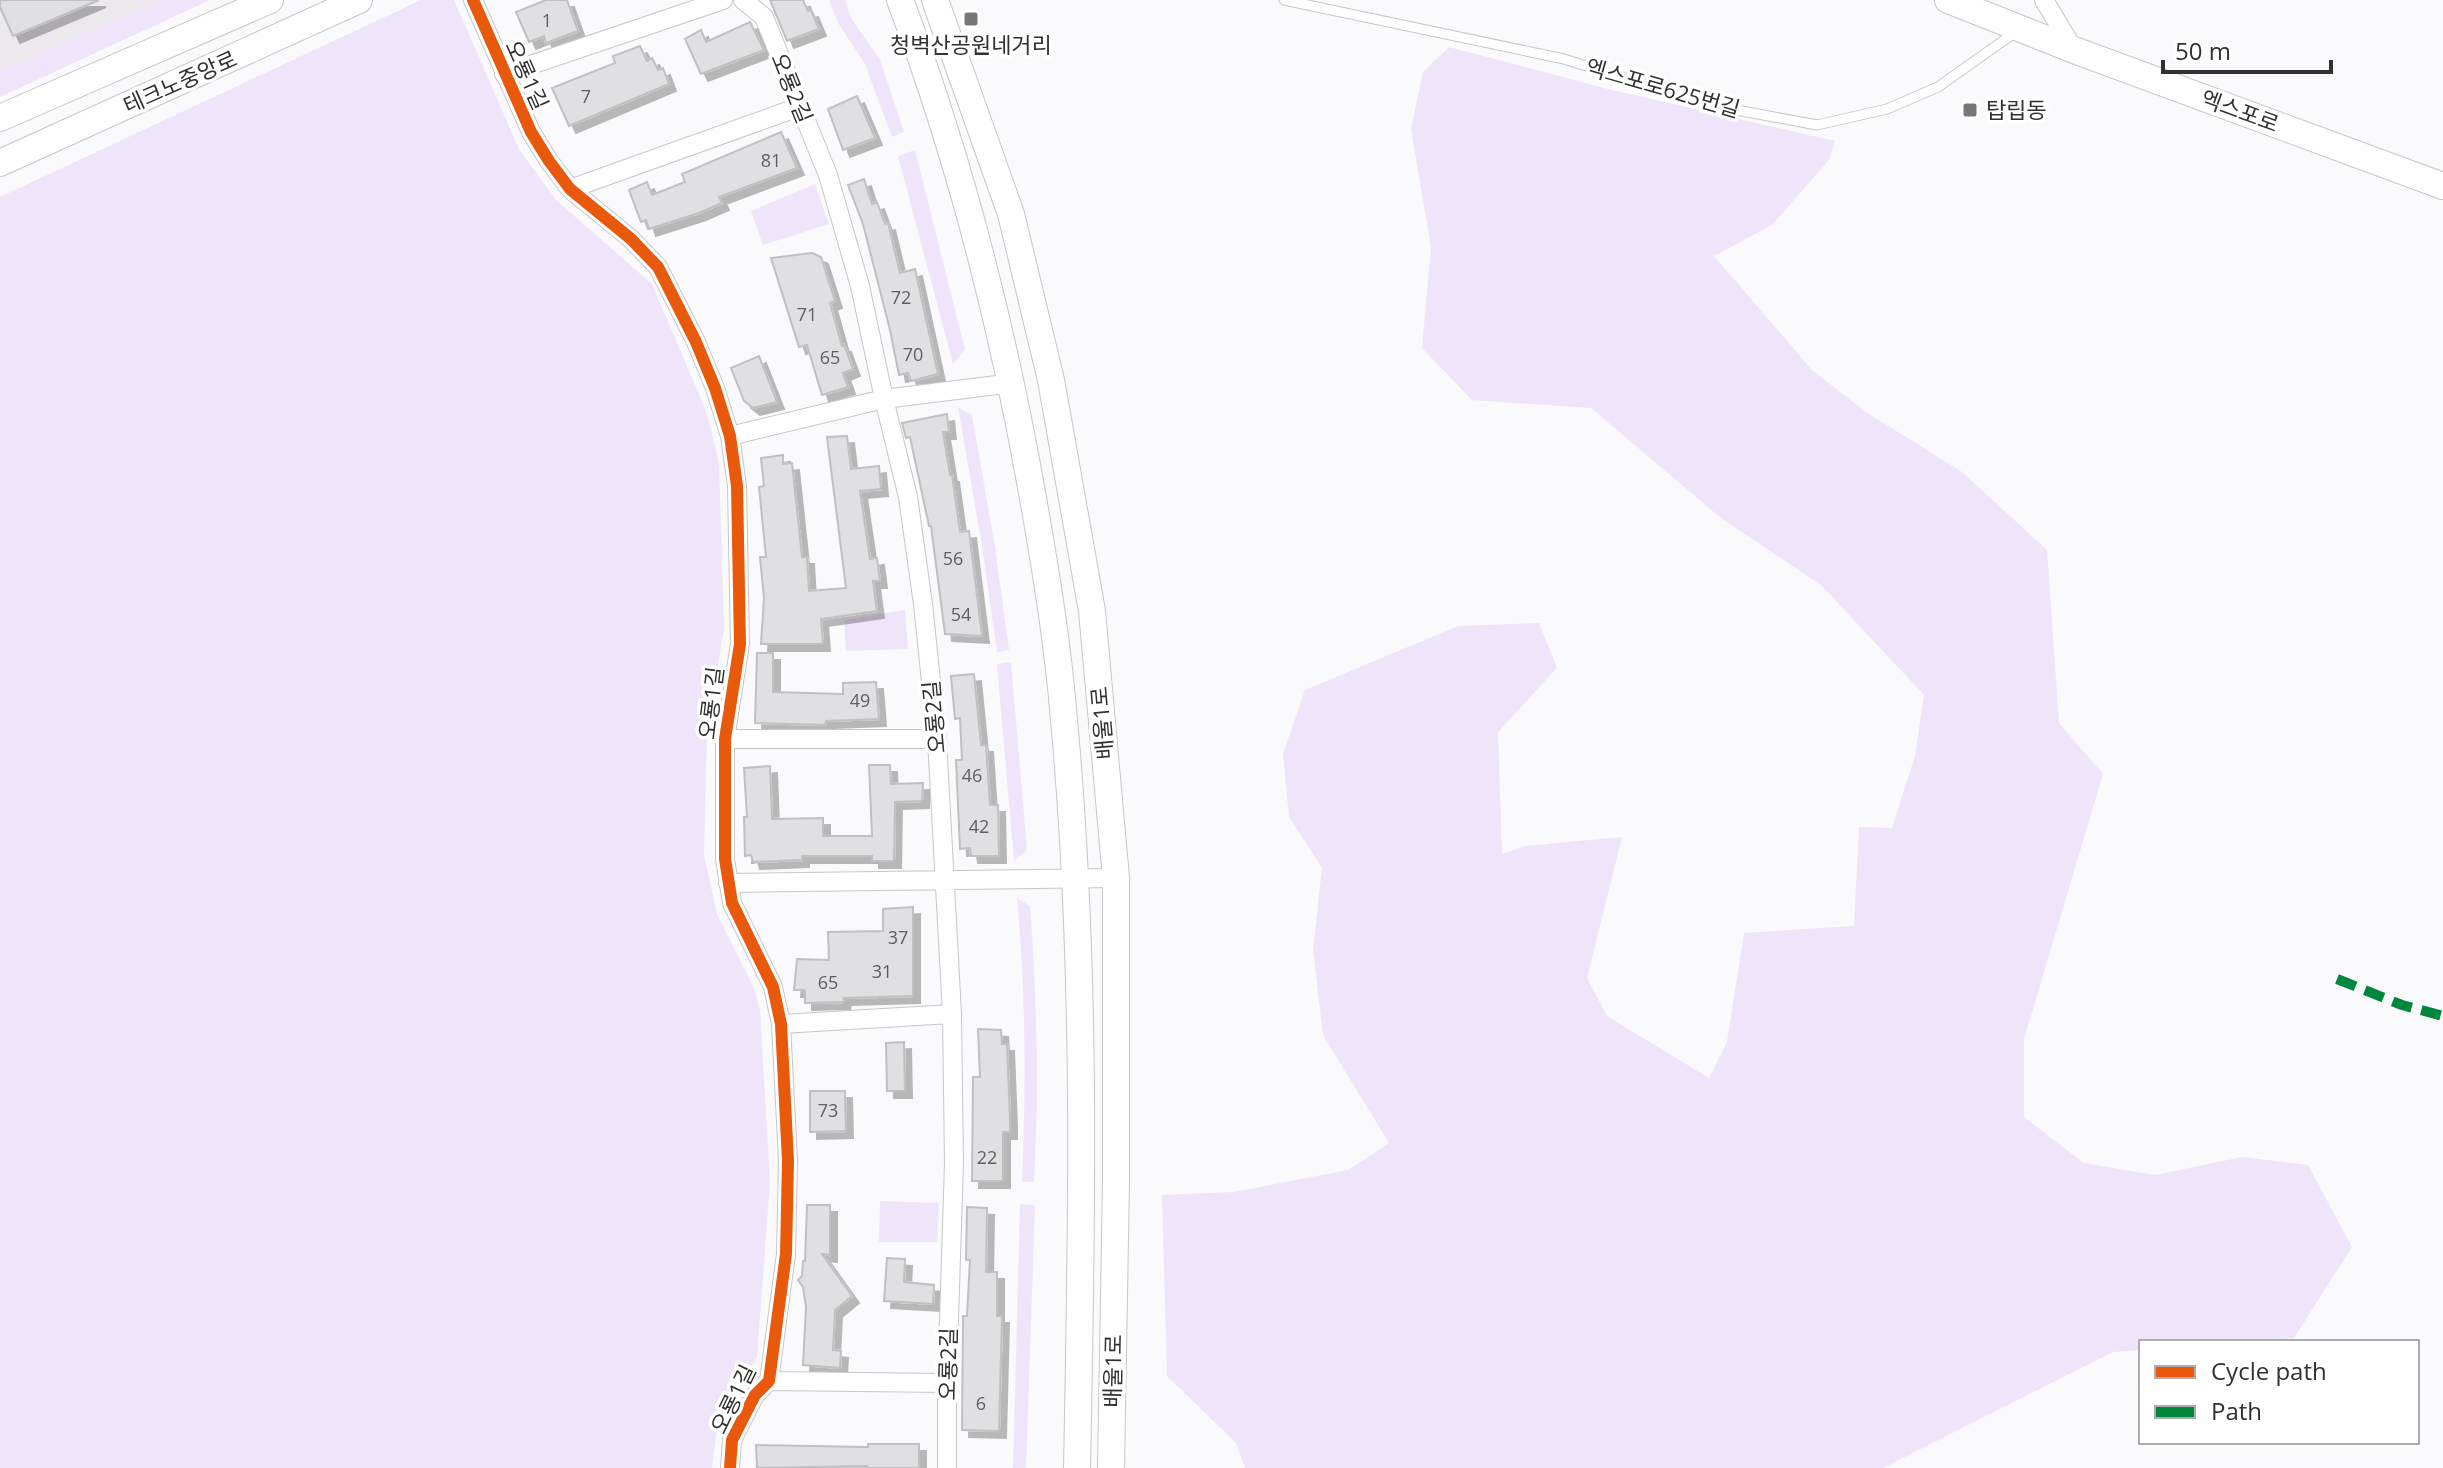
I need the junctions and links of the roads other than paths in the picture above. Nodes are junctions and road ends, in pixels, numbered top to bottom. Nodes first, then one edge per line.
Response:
1 (270, 0) edge
2 (359, 0) edge
3 (473, 0) edge
4 (723, 0) edge
5 (743, 0) edge
6 (900, 0) edge
7 (935, 0) edge
8 (1284, 0) edge
9 (1948, 0) edge
10 (2044, 0) edge
11 (2021, 28) junction
12 (2074, 50) junction
13 (504, 74) junction
14 (799, 107) junction
15 (0, 118) edge
16 (0, 163) edge
17 (2443, 186) edge
18 (570, 189) junction
19 (1013, 383) junction
20 (884, 399) junction
21 (730, 436) junction
22 (725, 739) junction
23 (937, 739) junction
24 (1074, 878) junction
25 (1116, 878) junction
26 (946, 880) junction
27 (728, 883) junction
28 (952, 1014) junction
29 (781, 1024) junction
30 (769, 1381) junction
31 (947, 1383) junction
32 (730, 1468) edge
33 (947, 1468) edge
34 (1077, 1468) edge
35 (1111, 1468) edge

1 - 15 main road, 테크노중앙로
2 - 16 main road, 테크노중앙로
3 - 13 street, 오룡1길
4 - 13 street
5 - 14 street, 오룡2길
6 - 19 main road, 배울1로
7 - 25 main road, 배울1로
8 - 11 lane, 엑스포로625번길
9 - 11 main road, 엑스포로
10 - 12 street
11 - 12 main road, 엑스포로
12 - 17 main road, 엑스포로
13 - 18 street, 오룡1길
14 - 18 street
14 - 20 street, 오룡2길
18 - 21 street, 오룡1길
19 - 20 street
19 - 24 main road, 배울1로
20 - 21 street
20 - 23 street, 오룡2길
21 - 22 street, 오룡1길
22 - 23 street
22 - 27 street, 오룡1길
23 - 26 street, 오룡2길
24 - 25 street
24 - 26 street
24 - 34 main road, 배울1로
25 - 35 main road, 배울1로
26 - 27 street
26 - 28 street, 오룡2길
27 - 29 street, 오룡1길
28 - 29 street
28 - 31 street, 오룡2길
29 - 30 street, 오룡1길
30 - 31 street
30 - 32 street, 오룡1길
31 - 33 street, 오룡2길

